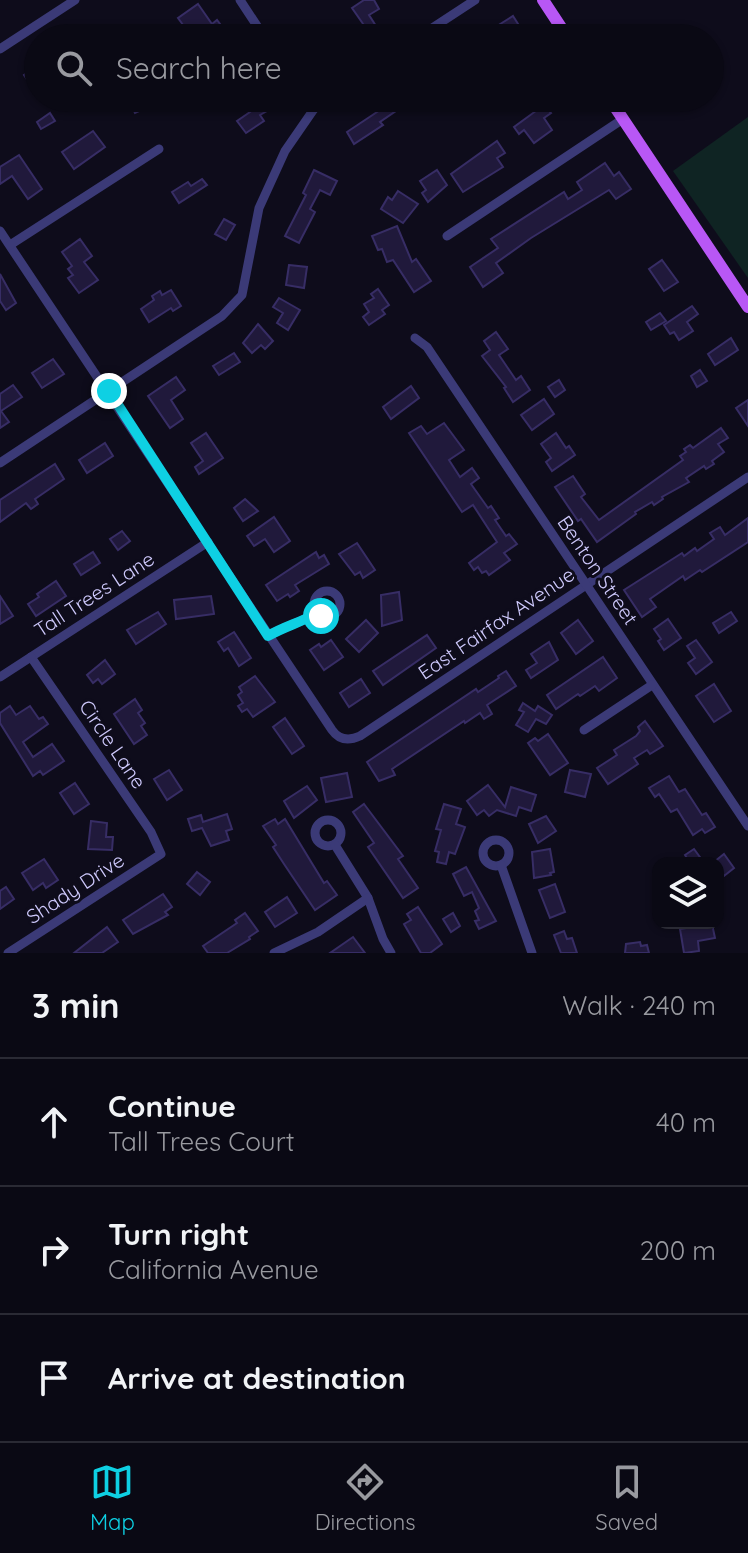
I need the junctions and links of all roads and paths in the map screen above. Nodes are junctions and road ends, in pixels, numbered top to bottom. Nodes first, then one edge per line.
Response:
1 (75, 0) edge
2 (240, 0) edge
3 (475, 0) edge
4 (543, 0) edge
5 (38, 24) edge
6 (256, 24) edge
7 (438, 24) edge
8 (559, 24) edge
9 (24, 33) edge
10 (0, 49) edge
11 (312, 112) edge
12 (618, 112) edge
13 (623, 119) junction
14 (159, 149) dead end
15 (0, 231) edge
16 (447, 236) dead end
17 (10, 245) junction
18 (748, 307) edge
19 (415, 338) dead end
20 (109, 391) junction
21 (0, 463) edge
22 (748, 477) edge
23 (208, 542) junction
24 (587, 584) junction
25 (317, 613) dead end
26 (268, 636) junction
27 (31, 657) junction
28 (0, 677) edge
29 (652, 685) junction
30 (584, 730) dead end
31 (748, 826) edge
32 (335, 845) dead end
33 (161, 854) joint
34 (501, 865) dead end
35 (368, 898) junction
36 (8, 953) edge
37 (274, 953) edge
38 (391, 953) edge
39 (532, 953) edge

1 - 5 street
2 - 6 street
3 - 7 street
4 - 8 main road
9 - 10 street
11 - 20 street
12 - 13 main road
13 - 16 street
13 - 18 main road
14 - 17 street
15 - 17 street
17 - 20 street
19 - 24 street, Benton Street
20 - 21 street
20 - 23 street
22 - 24 street, East Fairfax Avenue
23 - 26 street
23 - 27 street, Tall Trees Lane
24 - 26 street, East Fairfax Avenue
24 - 29 street, Benton Street
25 - 26 street
27 - 28 street, Tall Trees Lane
27 - 33 street, Circle Lane
29 - 30 street
29 - 31 street, Benton Street
32 - 35 street
33 - 36 street, Shady Drive
34 - 39 street
35 - 37 street
35 - 38 street

